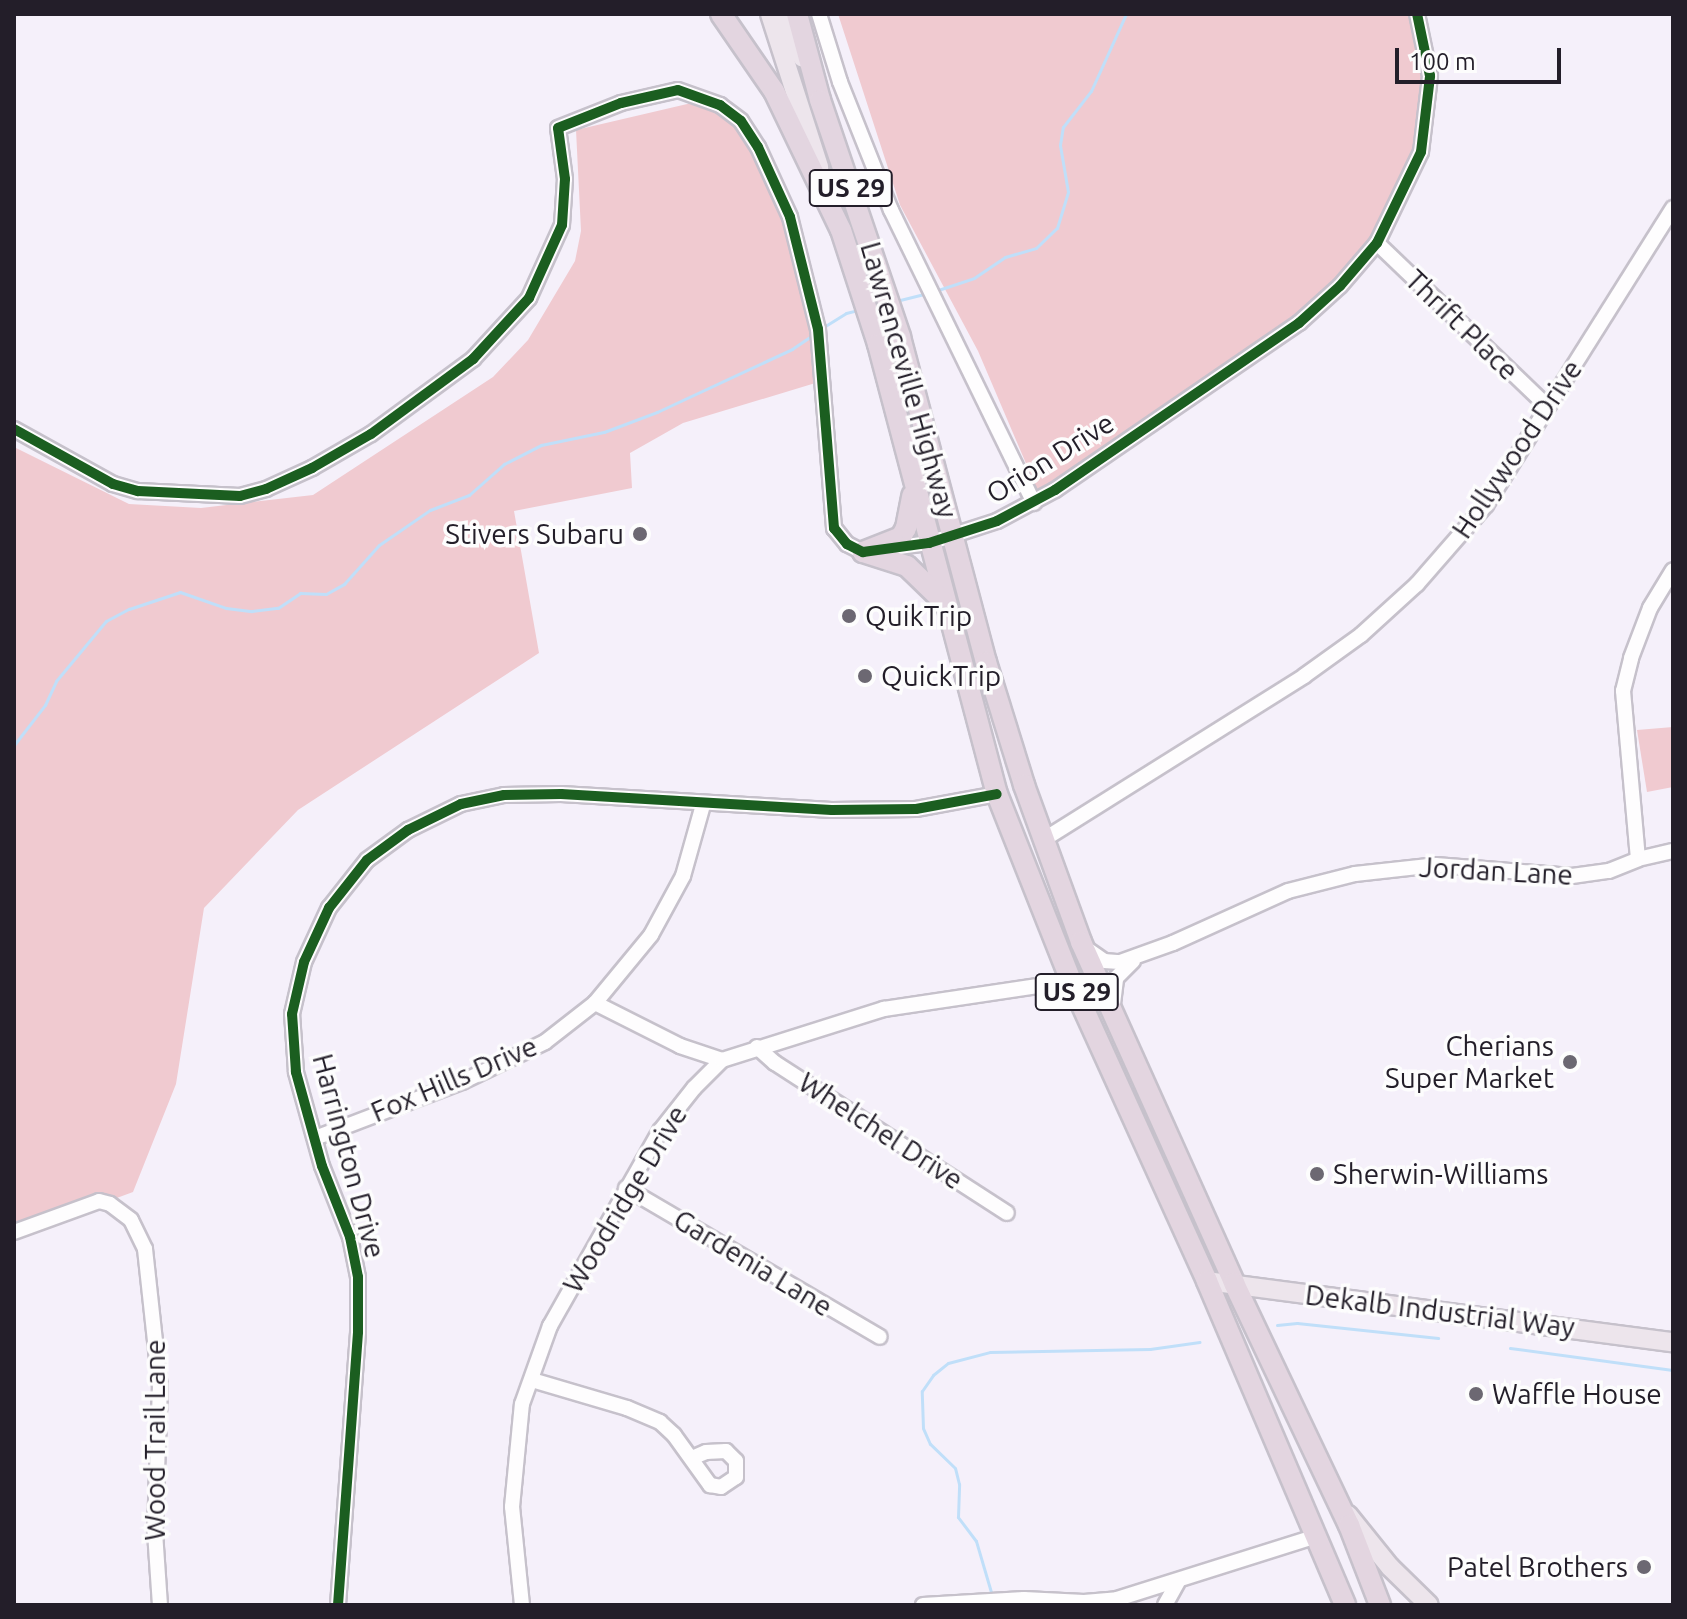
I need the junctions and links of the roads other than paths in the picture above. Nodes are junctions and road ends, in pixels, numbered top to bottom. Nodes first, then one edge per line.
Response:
1 (721, 14) edge
2 (770, 14) edge
3 (784, 14) edge
4 (797, 14) edge
5 (819, 14) edge
6 (1417, 14) edge
7 (820, 100) junction
8 (1673, 208) edge
9 (841, 230) junction
10 (1377, 243) junction
11 (1547, 406) junction
12 (14, 429) edge
13 (914, 485) junction
14 (1034, 503) junction
15 (955, 535) junction
16 (929, 543) junction
17 (863, 552) junction
18 (1673, 570) edge
19 (945, 603) junction
20 (997, 794) junction
21 (703, 805) junction
22 (1043, 840) junction
23 (1673, 851) edge
24 (1638, 859) junction
25 (1081, 942) junction
26 (1140, 955) junction
27 (1071, 981) junction
28 (595, 1003) junction
29 (1115, 1017) junction
30 (757, 1047) junction
31 (722, 1060) junction
32 (315, 1138) junction
33 (626, 1188) junction
34 (1007, 1213) dead end
35 (14, 1232) edge
36 (1207, 1281) junction
37 (1234, 1283) junction
38 (880, 1337) dead end
39 (1673, 1342) edge
40 (532, 1380) junction
41 (692, 1458) dead end
42 (1338, 1502) junction
43 (1317, 1536) junction
44 (1178, 1582) junction
45 (160, 1605) edge
46 (338, 1605) edge
47 (522, 1605) edge
48 (923, 1605) edge
49 (1165, 1605) edge
50 (1345, 1605) edge
51 (1380, 1605) edge
52 (1429, 1605) edge

1 - 9 highway
2 - 9 main road, Lawrenceville Highway / US 29
3 - 7 main road, Lawrenceville Highway / US 29
4 - 7 highway
5 - 14 street
6 - 10 street, Orion Drive
7 - 15 highway, Lawrenceville Highway / US 29
8 - 11 street, Hollywood Drive
9 - 13 highway, Lawrenceville Highway / US 29
10 - 11 street, Thrift Place
10 - 14 street, Orion Drive
11 - 22 street, Hollywood Drive
12 - 17 street
13 - 16 highway, Lawrenceville Highway / US 29
13 - 17 highway
14 - 15 street, Orion Drive
15 - 16 street, Orion Drive
15 - 22 highway, Lawrenceville Highway / US 29
16 - 17 street, Orion Drive
16 - 19 highway, Lawrenceville Highway / US 29
17 - 19 highway
18 - 24 street
19 - 20 highway, Lawrenceville Highway / US 29
20 - 21 street, Harrington Drive
20 - 27 highway, Lawrenceville Highway / US 29
21 - 28 street, Fox Hills Drive
21 - 32 street, Harrington Drive
22 - 25 highway, Lawrenceville Highway / US 29
23 - 24 street, Jordan Lane
24 - 26 street, Jordan Lane
25 - 26 street, Jordan Lane
25 - 29 highway, Lawrenceville Highway / US 29
26 - 29 street, Jordan Lane
27 - 30 street, Woodridge Drive
27 - 36 highway, Lawrenceville Highway / US 29
28 - 31 street
28 - 32 street, Fox Hills Drive
29 - 37 highway, Lawrenceville Highway / US 29
30 - 31 street, Woodridge Drive
30 - 34 street, Whelchel Drive
31 - 33 street, Woodridge Drive
32 - 46 street, Harrington Drive
33 - 38 street, Gardenia Lane
33 - 40 street, Woodridge Drive
35 - 45 street, Wood Trail Lane
36 - 37 main road, Dekalb Industrial Way
36 - 43 highway, US 29
37 - 39 main road, Dekalb Industrial Way
37 - 42 highway, US 29
40 - 41 street
40 - 47 street, Woodridge Drive
42 - 51 highway, US 29
42 - 52 main road
43 - 44 street
43 - 50 highway, US 29
44 - 48 street
44 - 49 street

